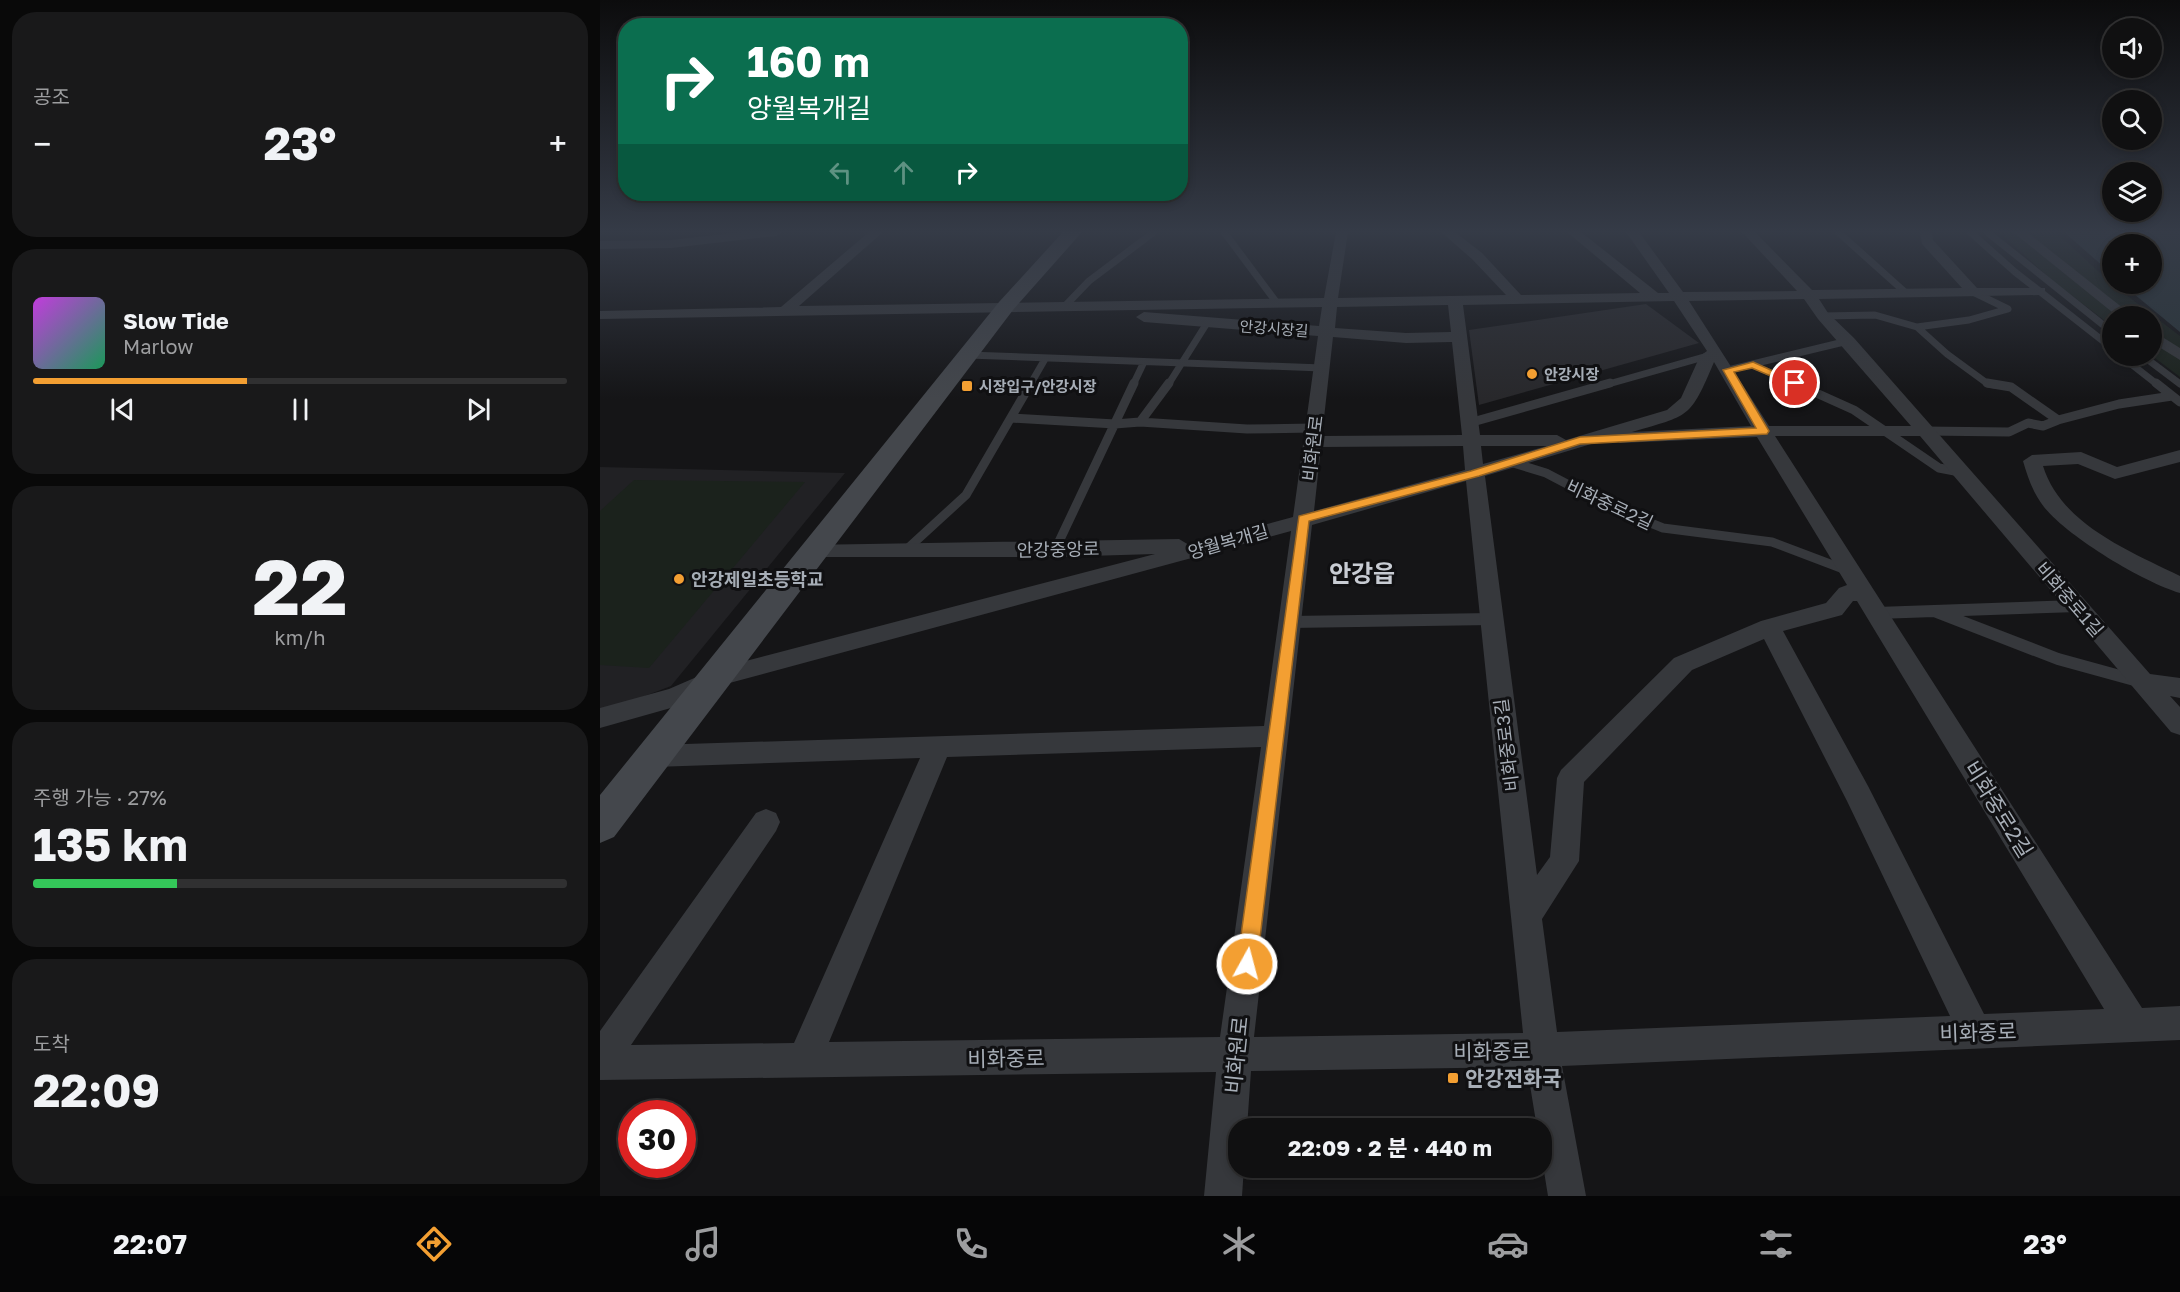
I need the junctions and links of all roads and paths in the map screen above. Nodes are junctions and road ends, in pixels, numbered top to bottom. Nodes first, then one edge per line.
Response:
1 (812, 288) edge
2 (1023, 288) edge
3 (1082, 288) edge
4 (1265, 288) edge
5 (1333, 288) edge
6 (1507, 288) edge
7 (1643, 288) edge
8 (1674, 288) edge
9 (1802, 288) edge
10 (1900, 288) edge
11 (1969, 288) edge
12 (2036, 288) edge
13 (2056, 288) edge
14 (2090, 288) edge
15 (2040, 291) junction
16 (1973, 292) junction
17 (1906, 293) junction
18 (1809, 295) junction
19 (1654, 297) junction
20 (1682, 298) junction
21 (1518, 300) junction
22 (1455, 301) junction
23 (1276, 303) junction
24 (1330, 303) junction
25 (1090, 305) junction
26 (1006, 306) junction
27 (1065, 306) junction
28 (2113, 306) edge
29 (785, 311) junction
30 (600, 315) edge
31 (1823, 316) junction
32 (1207, 323) junction
33 (2102, 325) edge
34 (1917, 327) junction
35 (1327, 332) junction
36 (1459, 337) junction
37 (1848, 340) junction
38 (2102, 340) edge
39 (2162, 343) edge
40 (1712, 355) junction
41 (968, 356) junction
42 (2180, 356) edge
43 (1045, 359) junction
44 (1143, 364) junction
45 (1183, 365) junction
46 (1753, 365) junction
47 (2134, 366) edge
48 (2156, 366) edge
49 (1322, 368) junction
50 (1728, 370) junction
51 (2180, 384) edge
52 (2172, 396) junction
53 (2180, 402) edge
54 (1011, 418) junction
55 (2058, 420) junction
56 (1140, 422) junction
57 (1115, 424) junction
58 (1763, 431) junction
59 (1925, 431) junction
60 (1470, 432) junction
61 (1886, 432) junction
62 (1314, 435) junction
63 (1580, 440) junction
64 (2180, 456) edge
65 (1510, 462) junction
66 (1961, 472) junction
67 (1475, 473) junction
68 (1302, 531) junction
69 (1218, 544) junction
70 (815, 550) junction
71 (906, 550) junction
72 (1055, 550) junction
73 (2180, 585) edge
74 (1864, 593) junction
75 (2077, 606) junction
76 (1934, 611) junction
77 (1492, 619) junction
78 (1290, 622) junction
79 (1769, 627) junction
80 (715, 678) junction
81 (2143, 682) junction
82 (2180, 688) edge
83 (600, 718) edge
84 (2180, 725) edge
85 (1276, 736) junction
86 (938, 747) junction
87 (654, 756) junction
88 (765, 822) dead end
89 (600, 825) edge
90 (1526, 916) junction
91 (2180, 1023) edge
92 (2133, 1025) junction
93 (1975, 1032) junction
94 (1542, 1050) junction
95 (1236, 1054) junction
96 (600, 1061) edge
97 (804, 1061) junction
98 (1223, 1196) edge
99 (1567, 1196) edge

1 - 29 street
2 - 26 main road
3 - 27 lane
4 - 23 lane, 안강시장길
5 - 24 street, 비화원로
6 - 21 street
7 - 19 street
8 - 20 street, 비화중로2길
9 - 18 street, 비화중로1길
10 - 17 lane
11 - 16 street
12 - 15 lane
13 - 33 lane
14 - 28 street
15 - 16 street
15 - 38 lane
16 - 17 street
16 - 34 lane
17 - 18 street
18 - 20 street
18 - 31 street, 비화중로1길
19 - 20 street
19 - 21 street
20 - 40 street, 비화중로2길
21 - 22 street
22 - 24 street
22 - 36 street, 비화중로3길
23 - 24 street, 안강시장길
23 - 25 street, 안강시장길
24 - 35 street, 비화원로
25 - 27 street, 안강시장길
25 - 32 street, 안강시장길
26 - 27 street, 안강시장길
26 - 29 street, 안강시장길
26 - 41 main road
29 - 30 street, 안강시장길
31 - 34 lane
31 - 37 street, 비화중로1길
32 - 35 street, 안강시장길
32 - 45 lane
34 - 55 lane
35 - 36 street, 안강시장길
35 - 49 street, 비화원로
36 - 60 street, 비화중로3길
37 - 46 lane
37 - 59 street, 비화중로1길
39 - 42 street
40 - 50 street, 비화중로2길
40 - 60 lane
40 - 63 street, 양월복개길
41 - 43 lane
41 - 70 main road
43 - 44 lane
43 - 54 lane
44 - 45 lane
44 - 57 lane
45 - 49 lane
45 - 56 lane
46 - 50 lane
46 - 61 lane
47 - 52 lane
48 - 51 lane
49 - 62 street, 비화원로
50 - 58 street, 비화중로2길
52 - 53 lane
52 - 55 lane
54 - 57 lane
54 - 71 lane
55 - 59 lane
56 - 57 lane
56 - 62 lane
57 - 72 lane
58 - 61 street
58 - 63 street
58 - 74 street, 비화중로2길
59 - 61 street
59 - 66 street, 비화중로1길
60 - 62 street
60 - 63 street
60 - 67 street, 비화중로3길
61 - 66 lane
62 - 68 street, 비화원로
63 - 65 street, 양월복개길
64 - 73 street
65 - 67 street, 양월복개길
65 - 74 lane, 비화중로2길
66 - 75 street, 비화중로1길
67 - 68 street, 양월복개길
67 - 77 street, 비화중로3길
68 - 69 street, 양월복개길
68 - 78 street, 비화원로
69 - 72 street, 안강중앙로
69 - 80 street, 양월복개길
70 - 71 street, 안강중앙로
70 - 80 main road
71 - 72 street, 안강중앙로
74 - 76 lane
74 - 79 street
74 - 92 street, 비화중로2길
75 - 76 lane
75 - 81 street, 비화중로1길
76 - 81 lane
77 - 78 lane
77 - 90 street, 비화중로3길
78 - 85 street, 비화원로
79 - 90 street
79 - 93 street
80 - 83 street, 양월복개길
80 - 87 main road
81 - 82 street
81 - 84 street, 비화중로1길
85 - 86 street
85 - 95 street, 비화원로
86 - 87 street
86 - 97 street
87 - 89 main road
88 - 96 street
90 - 94 street, 비화중로3길
91 - 92 street, 비화중로
92 - 93 street, 비화중로
93 - 94 street, 비화중로
94 - 95 street, 비화중로
94 - 99 street, 비화중로3길
95 - 97 street, 비화중로
95 - 98 street, 비화원로
96 - 97 street, 비화중로

